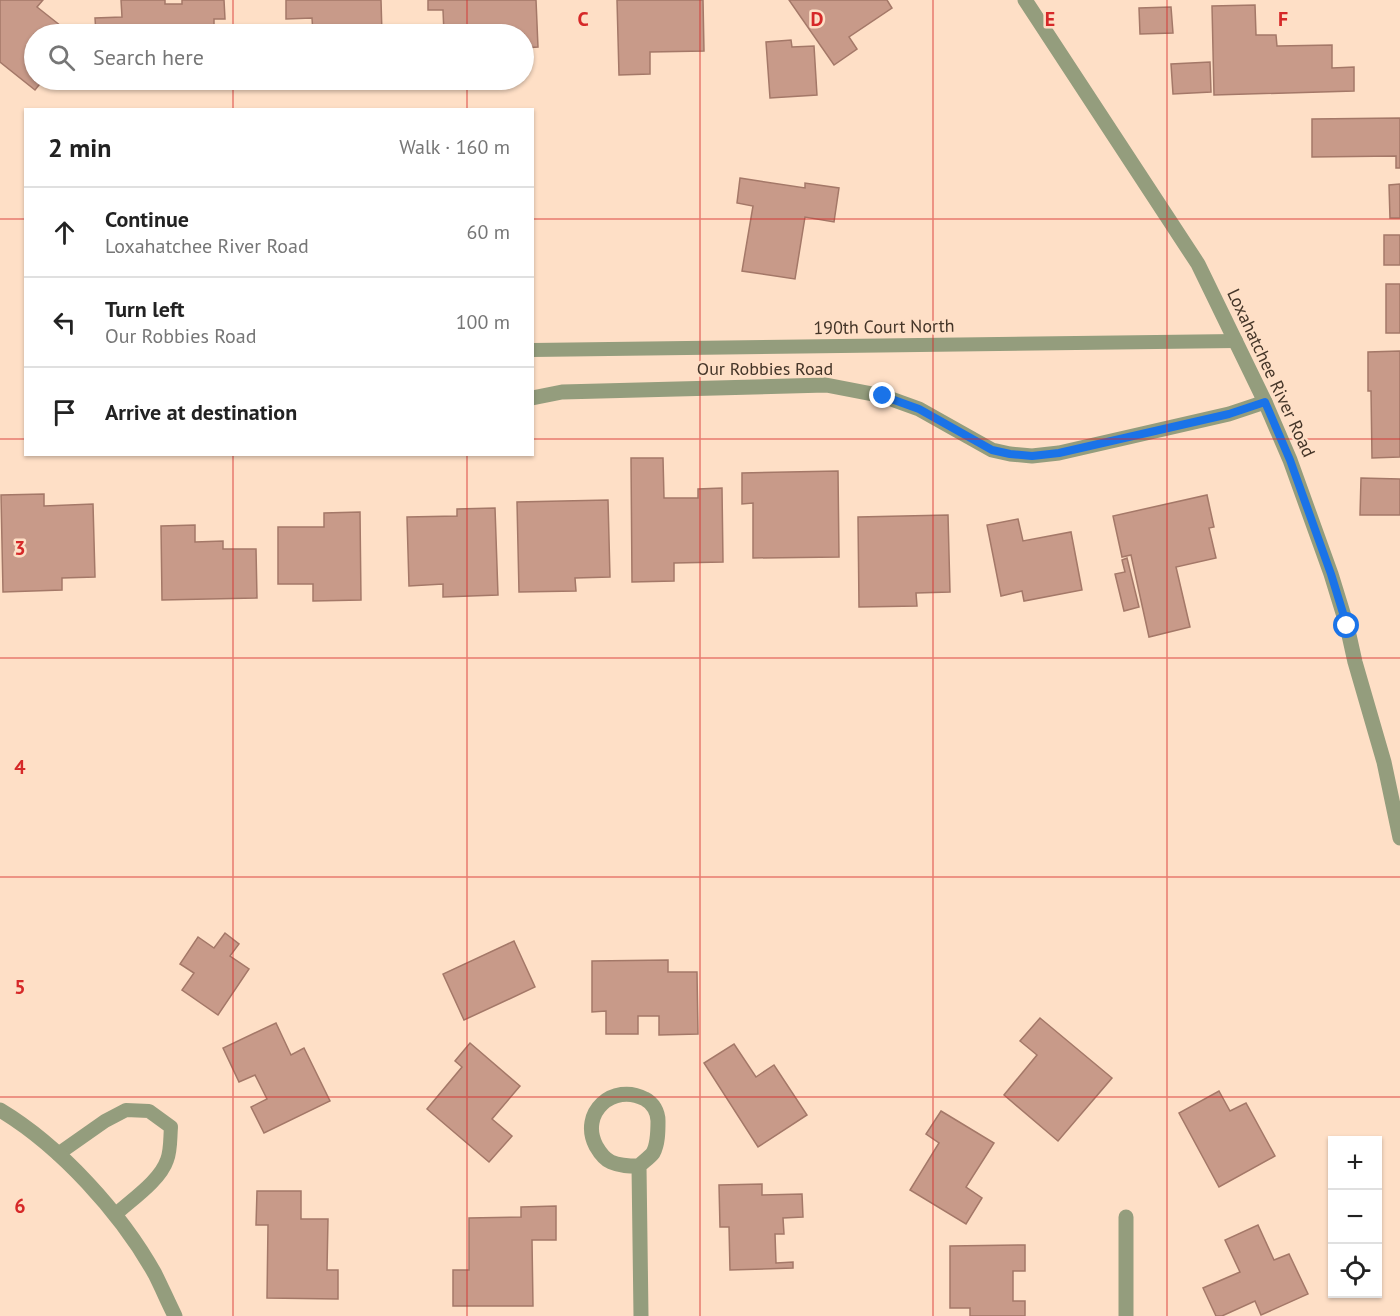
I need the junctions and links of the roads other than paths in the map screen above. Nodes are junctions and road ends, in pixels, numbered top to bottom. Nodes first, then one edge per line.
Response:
1 (1025, 0) edge
2 (1236, 341) junction
3 (534, 350) edge
4 (534, 398) edge
5 (1265, 402) junction
6 (1400, 838) edge
7 (0, 1110) edge
8 (58, 1154) junction
9 (639, 1166) junction
10 (115, 1215) junction
11 (1126, 1217) dead end
12 (175, 1316) edge
13 (641, 1316) edge
14 (1126, 1316) edge

1 - 2 street, Loxahatchee River Road
2 - 3 lane, 190th Court North
2 - 5 street, Loxahatchee River Road
4 - 5 street, Our Robbies Road
5 - 6 street, Loxahatchee River Road
7 - 8 street
8 - 10 street
8 - 10 lane
9 - 9 street
9 - 13 street
10 - 12 street
11 - 14 street

